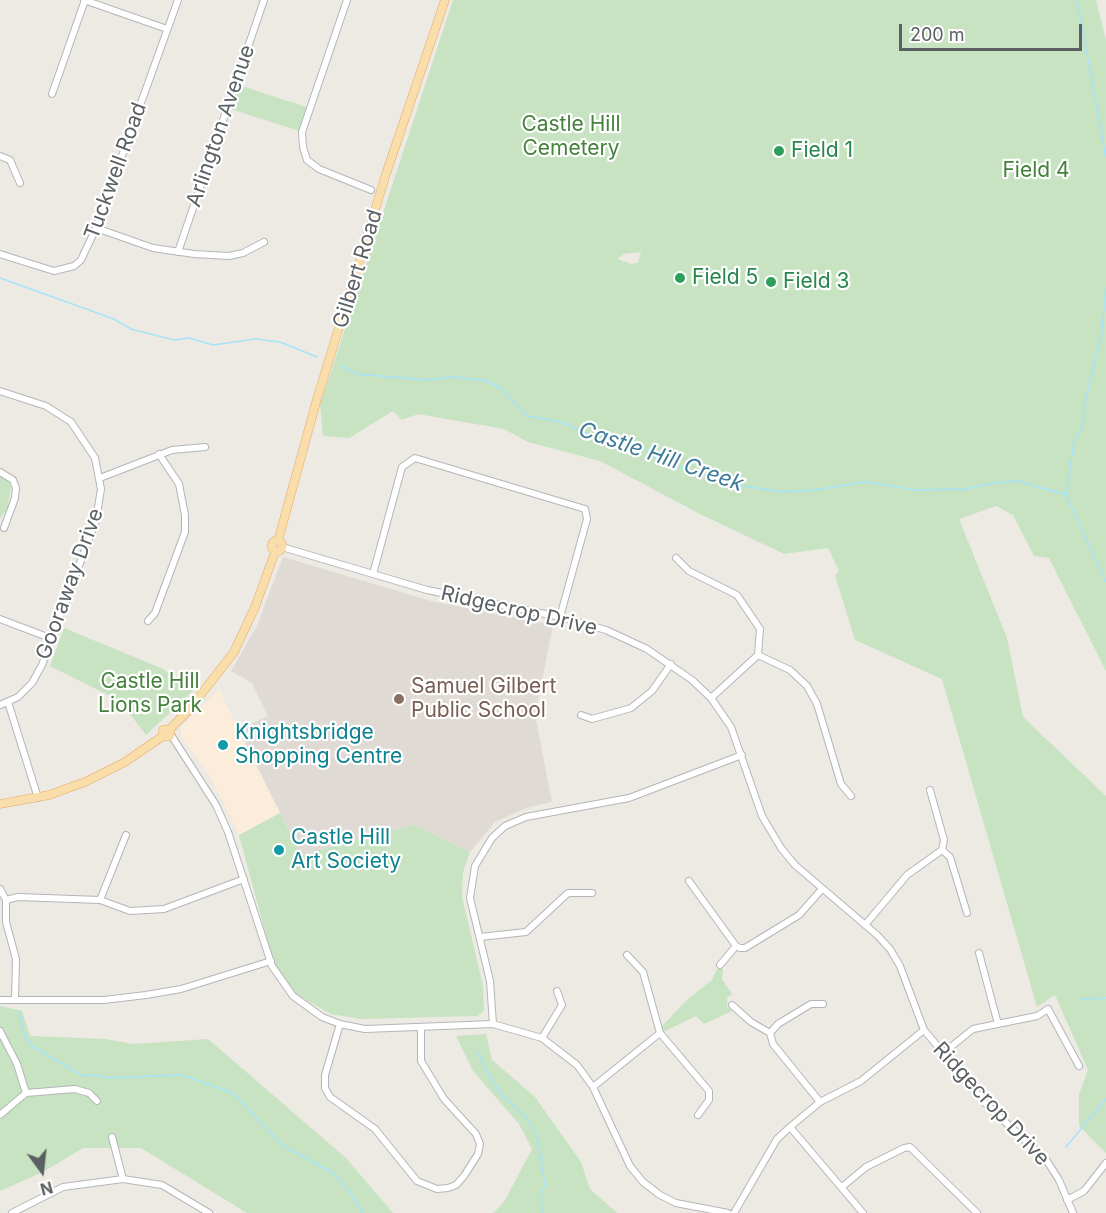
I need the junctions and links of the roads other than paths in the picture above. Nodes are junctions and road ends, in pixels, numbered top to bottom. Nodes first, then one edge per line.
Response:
1 (84, 0) edge
2 (178, 0) edge
3 (264, 0) edge
4 (347, 0) edge
5 (445, 0) edge
6 (167, 29) junction
7 (52, 94) dead end
8 (0, 156) edge
9 (20, 183) dead end
10 (371, 190) dead end
11 (96, 228) junction
12 (264, 242) dead end
13 (178, 252) junction
14 (0, 254) edge
15 (0, 391) edge
16 (205, 447) dead end
17 (159, 454) junction
18 (0, 472) edge
19 (100, 478) junction
20 (4, 528) dead end
21 (278, 546) junction
22 (676, 558) dead end
23 (373, 574) junction
24 (560, 617) junction
25 (0, 620) edge
26 (148, 621) dead end
27 (50, 638) junction
28 (758, 655) junction
29 (671, 664) junction
30 (711, 698) junction
31 (8, 702) junction
32 (0, 705) edge
33 (581, 715) dead end
34 (168, 733) junction
35 (742, 755) junction
36 (930, 790) dead end
37 (851, 796) dead end
38 (38, 798) junction
39 (0, 804) edge
40 (126, 835) dead end
41 (942, 850) junction
42 (244, 879) junction
43 (689, 880) dead end
44 (0, 890) edge
45 (822, 890) junction
46 (592, 893) dead end
47 (6, 900) junction
48 (100, 900) junction
49 (967, 913) dead end
50 (3, 922) edge
51 (865, 925) junction
52 (480, 937) junction
53 (736, 946) junction
54 (980, 952) dead end
55 (627, 955) dead end
56 (271, 961) junction
57 (720, 965) dead end
58 (557, 991) dead end
59 (0, 1000) edge
60 (15, 1000) junction
61 (823, 1004) dead end
62 (732, 1005) dead end
63 (340, 1024) junction
64 (493, 1024) junction
65 (998, 1024) junction
66 (421, 1027) junction
67 (924, 1030) junction
68 (0, 1031) edge
69 (660, 1033) junction
70 (770, 1033) junction
71 (542, 1038) junction
72 (942, 1054) junction
73 (1078, 1066) dead end
74 (593, 1087) junction
75 (26, 1093) junction
76 (97, 1101) dead end
77 (820, 1102) junction
78 (0, 1115) edge
79 (698, 1115) dead end
80 (790, 1127) junction
81 (112, 1137) dead end
82 (1106, 1163) edge
83 (123, 1179) junction
84 (842, 1187) junction
85 (1067, 1200) junction
86 (12, 1213) edge
87 (209, 1213) edge
88 (728, 1213) edge
89 (734, 1213) edge
90 (863, 1213) edge
91 (977, 1213) edge
92 (1073, 1213) edge

1 - 6 street
1 - 7 street
2 - 6 street, Tuckwell Road
3 - 13 street, Arlington Avenue
4 - 10 street
5 - 21 main road, Gilbert Road
6 - 11 street, Tuckwell Road
8 - 9 street
11 - 13 street
11 - 14 street, Tuckwell Road
12 - 13 street
15 - 19 street, Gooraway Drive
16 - 17 street
17 - 19 street
17 - 26 street
18 - 20 street
19 - 27 street, Gooraway Drive
21 - 23 street, Ridgecrop Drive
21 - 34 main road, Gilbert Road
22 - 28 street
23 - 24 street, Ridgecrop Drive
23 - 24 street
24 - 29 street, Ridgecrop Drive
25 - 27 street
27 - 31 street, Gooraway Drive
28 - 30 street
28 - 37 street
29 - 30 street, Ridgecrop Drive
29 - 33 street
30 - 35 street, Ridgecrop Drive
31 - 32 street, Gooraway Drive
31 - 38 street
34 - 38 main road, Gilbert Road
34 - 42 street
35 - 45 street, Ridgecrop Drive
35 - 52 street
36 - 41 street
38 - 39 main road, Gilbert Road
40 - 48 street
41 - 49 street
41 - 51 street
42 - 48 street
42 - 56 street
43 - 53 street
44 - 47 street
45 - 51 street, Ridgecrop Drive
45 - 53 street
46 - 52 street
47 - 48 street
47 - 50 street
50 - 60 street
51 - 67 street, Ridgecrop Drive
52 - 64 street
53 - 57 street
54 - 65 street
55 - 69 street
56 - 60 street
56 - 63 street
58 - 71 street
59 - 60 street
61 - 70 street
62 - 70 street
63 - 66 street
63 - 66 street
64 - 66 street
64 - 71 street
65 - 72 street
65 - 73 street
67 - 72 street, Ridgecrop Drive
67 - 77 street
68 - 75 street
69 - 74 street
69 - 79 street
70 - 77 street
71 - 74 street
72 - 85 street, Ridgecrop Drive
74 - 88 street
75 - 76 street
75 - 78 street
77 - 80 street
80 - 84 street
80 - 89 street
81 - 83 street
82 - 85 street
83 - 86 street
83 - 87 street
84 - 90 street
84 - 91 street
85 - 92 street, Ridgecrop Drive

